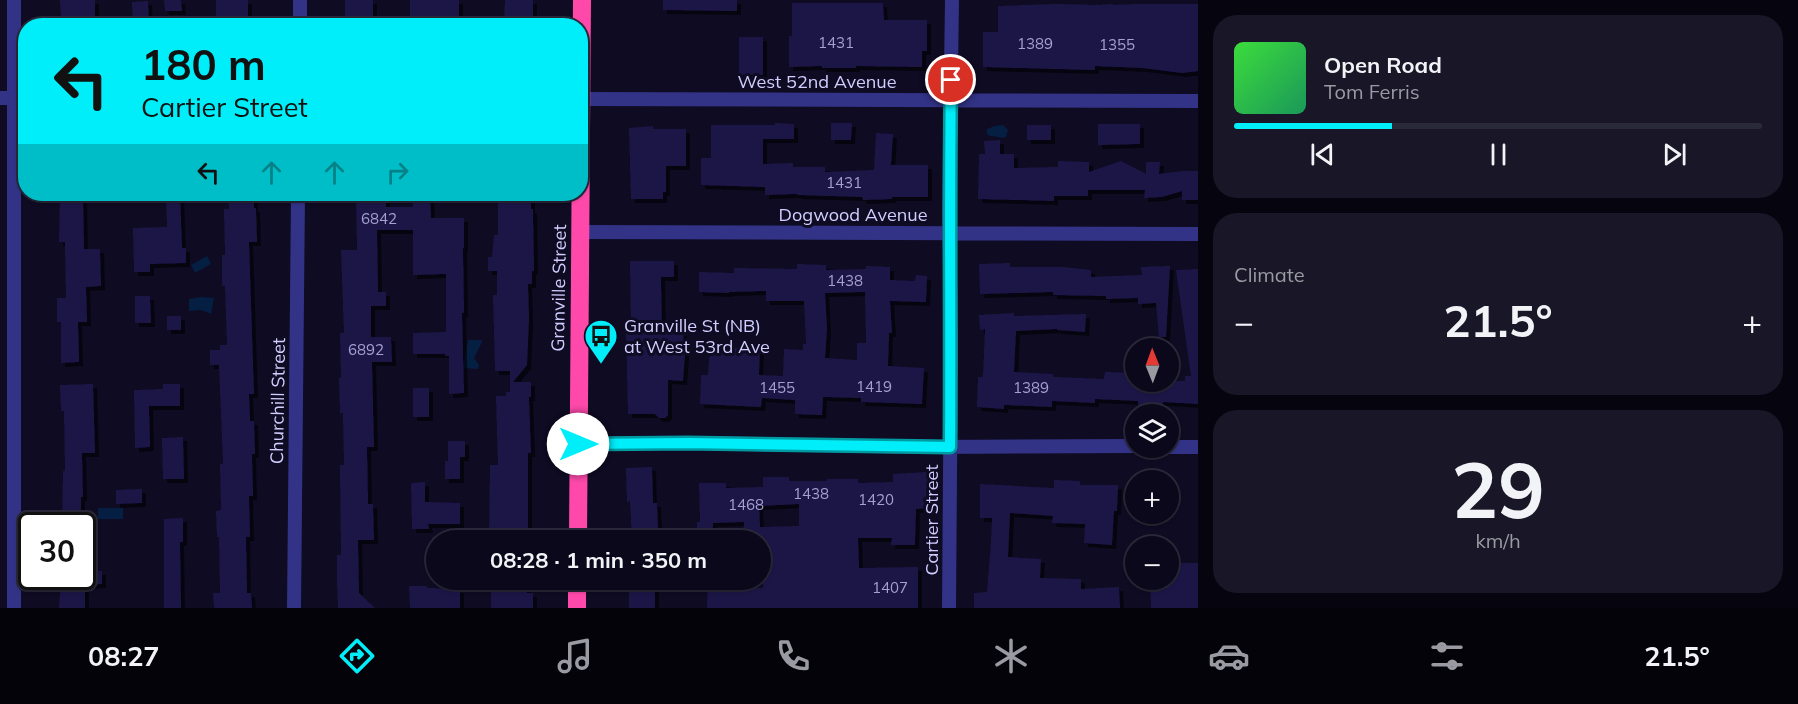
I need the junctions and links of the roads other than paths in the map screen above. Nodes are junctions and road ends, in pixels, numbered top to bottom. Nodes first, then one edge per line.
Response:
1 (14, 0) edge
2 (300, 0) edge
3 (582, 0) edge
4 (952, 0) edge
5 (300, 18) edge
6 (582, 18) edge
7 (18, 65) edge
8 (0, 98) edge
9 (18, 98) edge
10 (588, 99) edge
11 (951, 100) junction
12 (1198, 101) edge
13 (19, 201) edge
14 (298, 201) edge
15 (580, 201) edge
16 (580, 232) junction
17 (950, 233) junction
18 (1198, 234) edge
19 (578, 444) junction
20 (1125, 446) edge
21 (950, 447) junction
22 (1179, 447) edge
23 (1198, 447) edge
24 (578, 530) edge
25 (577, 590) edge
26 (14, 608) edge
27 (294, 608) edge
28 (577, 608) edge
29 (949, 608) edge

1 - 7 street
2 - 5 street
3 - 6 highway, Granville Street
4 - 11 street, Cartier Street
8 - 9 street
10 - 11 street, West 52nd Avenue
11 - 12 street, West 52nd Avenue
11 - 17 street, Cartier Street
13 - 26 street
14 - 27 street, Churchill Street
15 - 16 highway, Granville Street
16 - 17 street, Dogwood Avenue
16 - 19 highway, Granville Street
17 - 18 street, Dogwood Avenue
17 - 21 street, Cartier Street
19 - 21 street
19 - 24 highway, Granville Street
20 - 21 street
21 - 29 street, Cartier Street
22 - 23 street
25 - 28 highway

